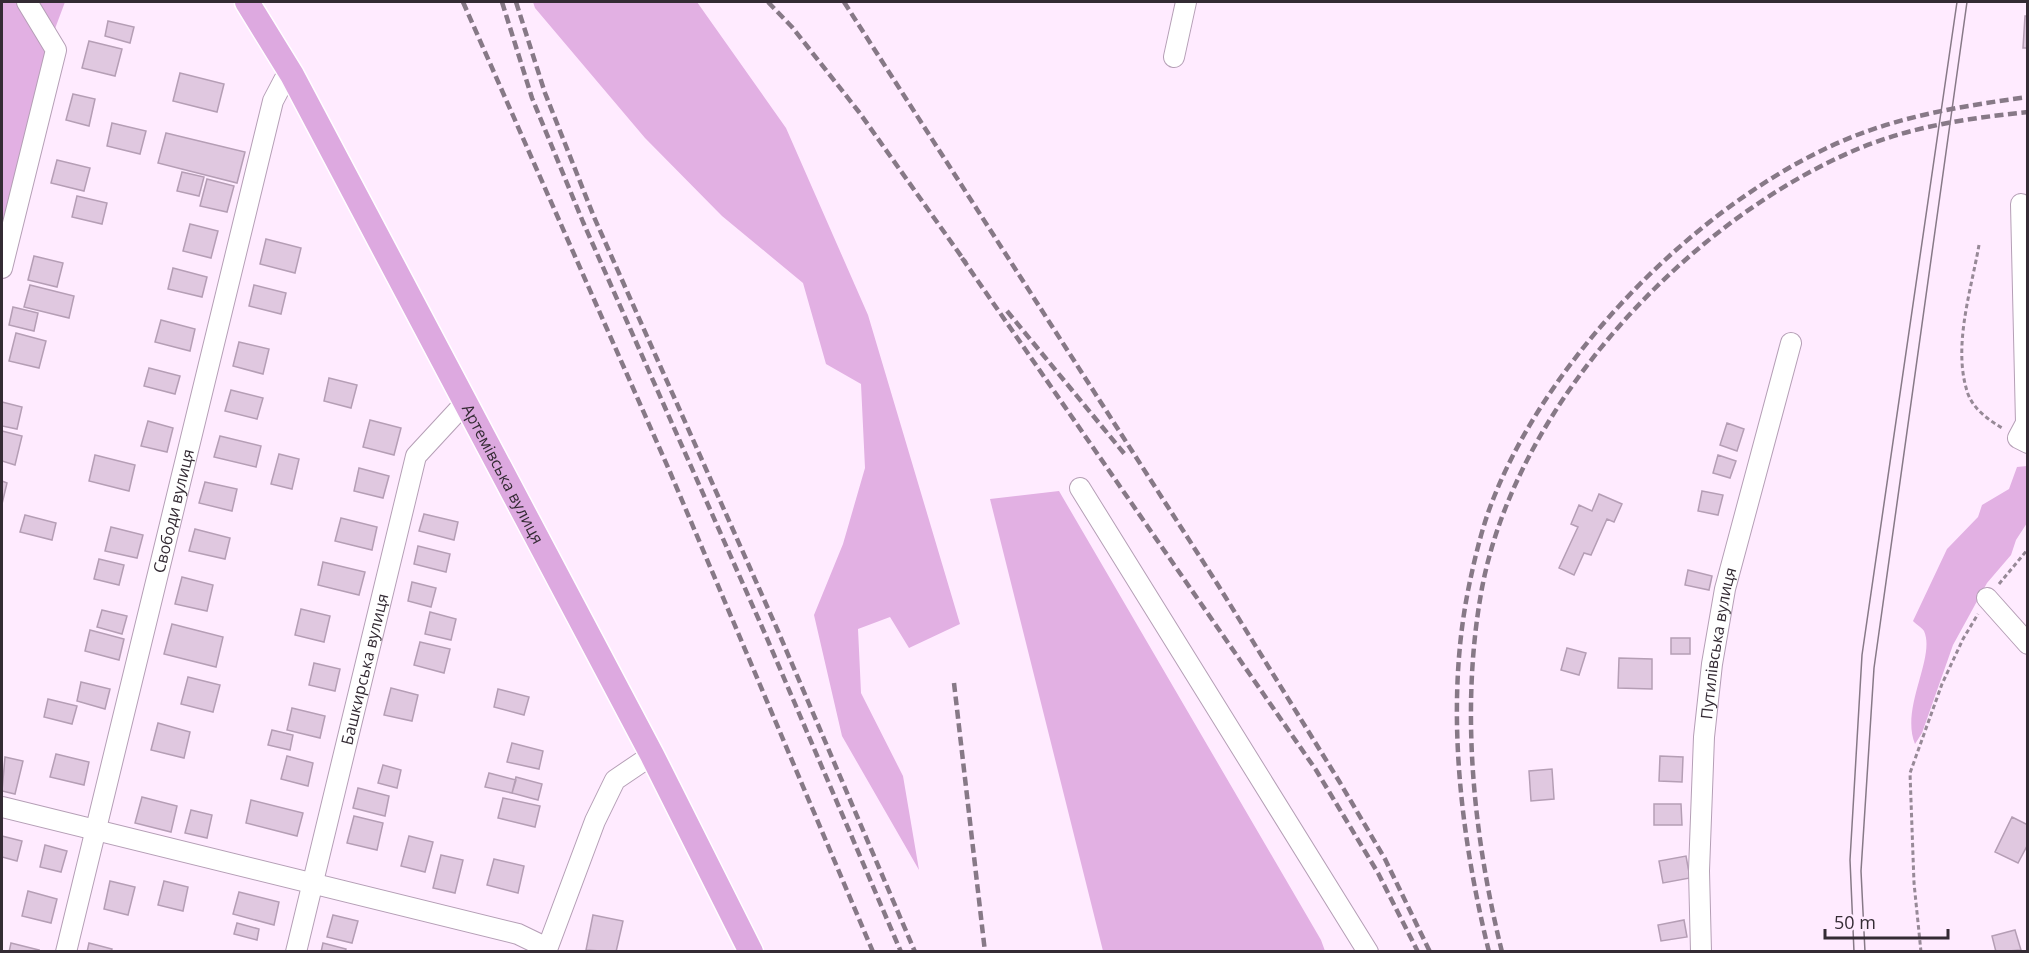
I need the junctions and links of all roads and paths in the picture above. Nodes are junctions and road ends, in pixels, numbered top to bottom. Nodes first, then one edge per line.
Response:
1 (27, 2) edge
2 (247, 2) edge
3 (1186, 2) edge
4 (1173, 57) dead end
5 (292, 75) junction
6 (2021, 204) dead end
7 (1979, 245) dead end
8 (2, 268) edge
9 (1791, 343) dead end
10 (464, 404) junction
11 (2023, 440) edge
12 (1080, 488) dead end
13 (2028, 549) edge
14 (1988, 598) junction
15 (2028, 644) edge
16 (652, 755) junction
17 (2, 807) edge
18 (96, 830) junction
19 (313, 884) junction
20 (547, 950) edge
21 (66, 951) edge
22 (296, 951) edge
23 (751, 951) edge
24 (1368, 951) edge
25 (1701, 951) edge
26 (1921, 951) edge

1 - 8 street
2 - 5 main road, Артемівська вулиця
3 - 4 street
5 - 10 main road, Артемівська вулиця
5 - 18 street, Свободи вулиця
6 - 11 street
7 - 11 path
9 - 25 street, Путилівська вулиця
10 - 16 main road, Артемівська вулиця
10 - 19 street, Башкирська вулиця
12 - 24 street
13 - 14 path
14 - 15 street
14 - 26 path
16 - 20 street
16 - 23 main road, Артемівська вулиця
17 - 18 street
18 - 19 street
18 - 21 street, Свободи вулиця
19 - 20 street
19 - 22 street, Башкирська вулиця

